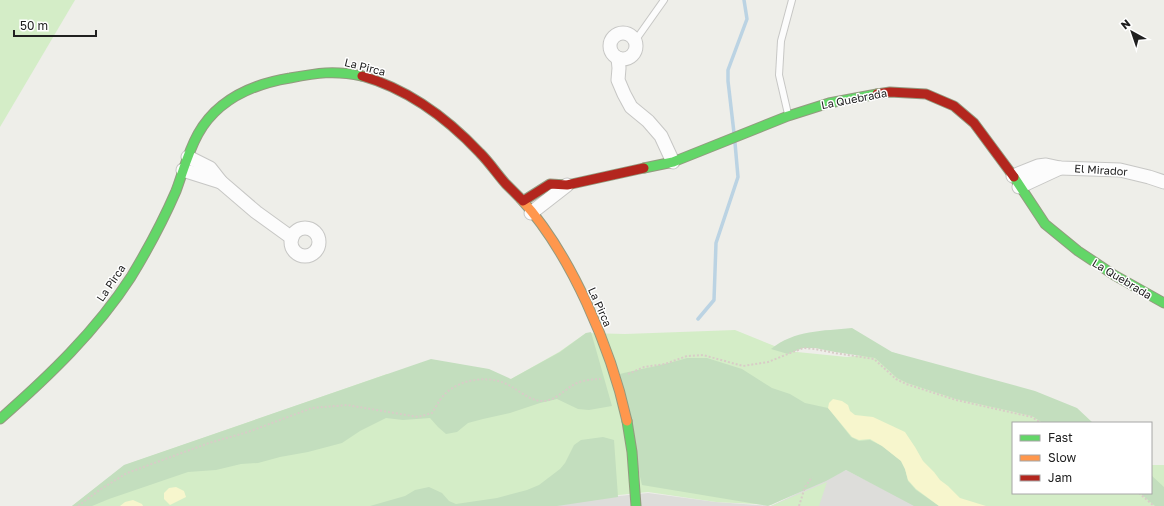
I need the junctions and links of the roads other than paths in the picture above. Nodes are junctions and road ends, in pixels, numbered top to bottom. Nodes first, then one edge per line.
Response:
1 (664, 0) edge
2 (792, 0) edge
3 (635, 41) junction
4 (618, 58) junction
5 (788, 116) junction
6 (188, 157) junction
7 (673, 162) junction
8 (183, 170) junction
9 (221, 182) junction
10 (1016, 182) junction
11 (1164, 182) edge
12 (567, 185) junction
13 (523, 202) junction
14 (531, 213) junction
15 (292, 238) dead end
16 (1164, 303) edge
17 (0, 419) edge
18 (636, 506) edge

1 - 3 lane
2 - 5 lane
3 - 4 street
3 - 4 street
4 - 7 street
5 - 7 street, La Quebrada
5 - 10 street, La Quebrada
6 - 8 street, La Pirca
6 - 9 street
6 - 13 street, La Pirca
7 - 12 street, La Quebrada
8 - 9 street
8 - 17 street, La Pirca
9 - 15 street
10 - 11 street, El Mirador
10 - 16 street, La Quebrada
12 - 13 street, La Quebrada
12 - 14 street, La Quebrada
13 - 14 street, La Pirca
14 - 18 street, La Pirca

